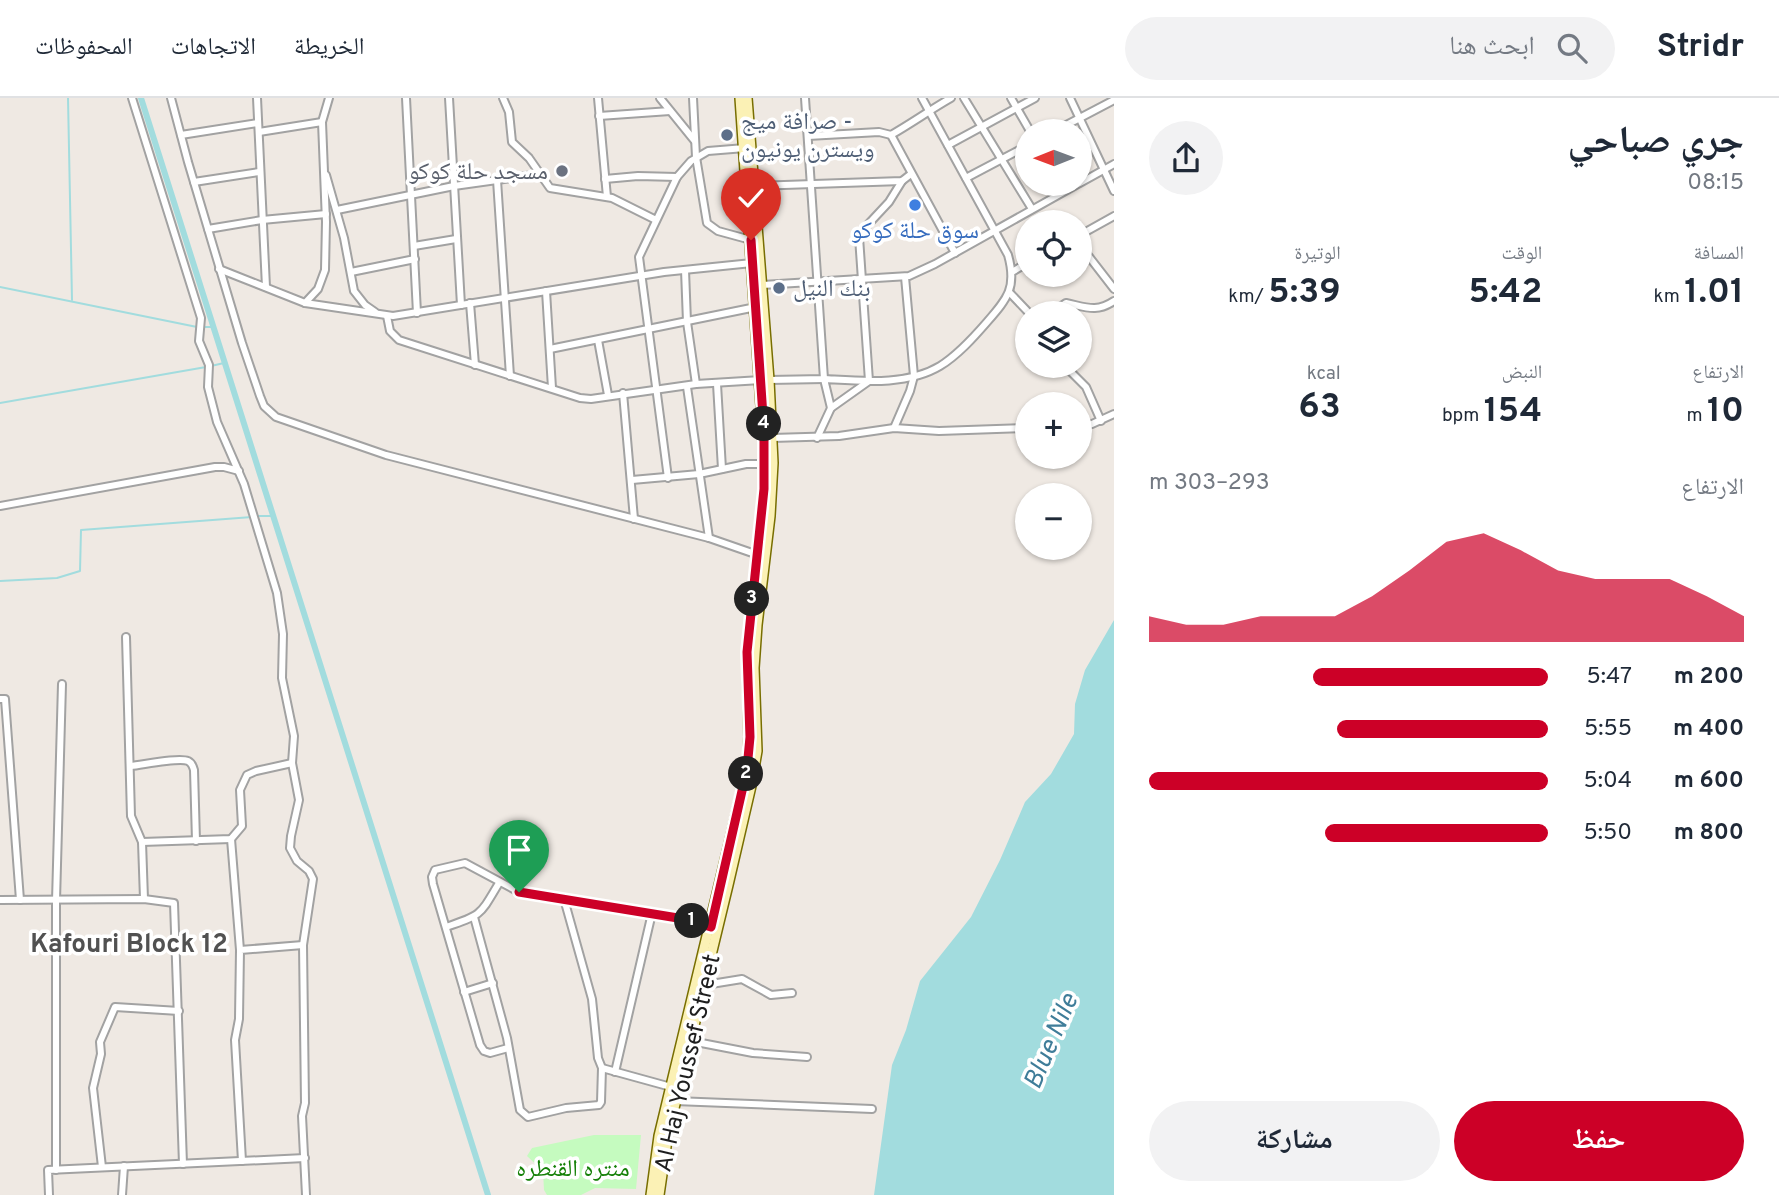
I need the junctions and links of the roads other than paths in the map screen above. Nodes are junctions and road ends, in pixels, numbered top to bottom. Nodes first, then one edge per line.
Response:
1 (132, 98) edge
2 (172, 98) edge
3 (257, 98) edge
4 (329, 98) edge
5 (406, 98) edge
6 (449, 98) edge
7 (503, 98) edge
8 (598, 98) edge
9 (660, 98) edge
10 (693, 98) edge
11 (740, 98) edge
12 (747, 98) edge
13 (805, 98) edge
14 (922, 98) edge
15 (951, 98) edge
16 (964, 98) edge
17 (1011, 98) edge
18 (1035, 98) edge
19 (1070, 98) edge
20 (1114, 100) edge
21 (1017, 108) junction
22 (670, 111) junction
23 (929, 111) junction
24 (599, 116) junction
25 (1079, 118) junction
26 (1023, 119) edge
27 (322, 122) junction
28 (258, 123) junction
29 (981, 127) junction
30 (259, 132) junction
31 (181, 135) junction
32 (891, 135) junction
33 (808, 136) junction
34 (695, 142) junction
35 (948, 145) junction
36 (747, 148) junction
37 (1015, 152) edge
38 (696, 157) junction
39 (1001, 160) junction
40 (1114, 164) edge
41 (323, 166) junction
42 (1103, 170) junction
43 (259, 172) junction
44 (540, 174) junction
45 (911, 174) junction
46 (1092, 176) edge
47 (677, 177) junction
48 (966, 178) junction
49 (605, 179) junction
50 (498, 180) junction
51 (902, 181) junction
52 (194, 182) junction
53 (811, 183) junction
54 (454, 186) junction
55 (754, 186) junction
56 (1114, 191) edge
57 (411, 195) junction
58 (1055, 196) edge
59 (607, 197) junction
60 (1031, 209) junction
61 (337, 210) junction
62 (326, 214) junction
63 (1114, 216) edge
64 (262, 220) junction
65 (656, 220) junction
66 (1092, 228) edge
67 (208, 229) junction
68 (994, 231) junction
69 (456, 239) junction
70 (751, 240) junction
71 (414, 246) junction
72 (955, 253) junction
73 (415, 259) junction
74 (1092, 261) edge
75 (752, 263) junction
76 (219, 269) junction
77 (685, 270) junction
78 (1015, 270) edge
79 (351, 272) junction
80 (1012, 272) junction
81 (641, 276) junction
82 (905, 277) junction
83 (861, 279) junction
84 (817, 281) junction
85 (762, 285) junction
86 (266, 287) junction
87 (1114, 289) edge
88 (546, 292) junction
89 (1010, 293) junction
90 (506, 298) junction
91 (1018, 301) edge
92 (1114, 301) edge
93 (305, 303) junction
94 (470, 303) junction
95 (461, 305) junction
96 (756, 307) junction
97 (1092, 309) edge
98 (417, 313) junction
99 (385, 315) junction
100 (687, 321) junction
101 (648, 330) junction
102 (598, 340) junction
103 (550, 349) junction
104 (475, 365) junction
105 (510, 376) junction
106 (914, 376) junction
107 (1077, 378) edge
108 (824, 379) junction
109 (765, 380) junction
110 (869, 381) junction
111 (696, 384) junction
112 (717, 384) junction
113 (687, 387) junction
114 (552, 388) junction
115 (656, 389) junction
116 (623, 393) junction
117 (608, 395) junction
118 (831, 408) junction
119 (1114, 414) edge
120 (1101, 421) junction
121 (1092, 424) edge
122 (894, 428) junction
123 (1015, 428) edge
124 (772, 438) junction
125 (817, 438) junction
126 (765, 464) junction
127 (722, 469) junction
128 (239, 471) junction
129 (699, 474) junction
130 (668, 478) junction
131 (632, 480) junction
132 (0, 506) edge
133 (634, 519) junction
134 (709, 538) junction
135 (758, 555) junction
136 (126, 637) dead end
137 (62, 684) dead end
138 (0, 699) edge
139 (292, 763) junction
140 (131, 766) junction
141 (231, 839) junction
142 (196, 841) junction
143 (142, 842) junction
144 (499, 883) junction
145 (144, 899) junction
146 (564, 899) junction
147 (0, 900) edge
148 (20, 900) junction
149 (56, 901) junction
150 (652, 913) junction
151 (474, 918) junction
152 (446, 927) junction
153 (711, 927) junction
154 (303, 945) junction
155 (240, 950) junction
156 (493, 983) junction
157 (705, 985) junction
158 (464, 992) junction
159 (792, 993) dead end
160 (179, 1010) junction
161 (691, 1041) junction
162 (508, 1048) junction
163 (807, 1057) dead end
164 (602, 1068) junction
165 (615, 1072) junction
166 (671, 1087) junction
167 (675, 1101) junction
168 (872, 1108) dead end
169 (305, 1158) junction
170 (242, 1161) junction
171 (183, 1164) junction
172 (124, 1166) junction
173 (102, 1167) junction
174 (56, 1170) junction
175 (49, 1195) edge
176 (122, 1195) edge
177 (306, 1195) edge
178 (651, 1195) edge
179 (659, 1195) edge

1 - 128 street
2 - 31 street
3 - 28 street
4 - 27 street
5 - 57 street
6 - 54 street
7 - 44 street
8 - 24 street
9 - 22 street
10 - 34 street
11 - 36 main road, Al Haj Youssef Street
12 - 36 main road, Al Haj Youssef Street
13 - 33 street
14 - 23 street
15 - 23 street
16 - 29 street
17 - 21 street
18 - 21 street
19 - 25 street
20 - 25 street
21 - 26 street
21 - 29 street
22 - 24 street
22 - 34 street
23 - 32 street
23 - 35 street
24 - 49 street
25 - 42 street
27 - 30 street
27 - 41 street
28 - 30 street
28 - 31 street
29 - 35 street
29 - 39 street
30 - 43 street
31 - 52 street
32 - 33 street
32 - 45 street
33 - 53 street
34 - 38 street
35 - 48 street
36 - 38 street
36 - 55 main road, Al Haj Youssef Street
36 - 70 main road, Al Haj Youssef Street
37 - 39 street
38 - 47 street
38 - 70 street
39 - 48 street
39 - 60 street
40 - 42 street
41 - 61 street
41 - 62 street
42 - 46 street
42 - 56 street
43 - 52 street
43 - 64 street
44 - 50 street
44 - 59 street
45 - 51 street
45 - 72 street
47 - 49 street
47 - 65 street
48 - 68 street
49 - 59 street
50 - 54 street
50 - 90 street
51 - 53 street
51 - 83 street
52 - 67 street
53 - 55 street
53 - 84 street
54 - 57 street
54 - 69 street
55 - 85 main road, Al Haj Youssef Street
57 - 61 street
57 - 71 street
58 - 60 street
59 - 65 street
60 - 68 street
61 - 79 street
62 - 64 street
62 - 93 street
63 - 66 street
64 - 67 street
64 - 86 street
65 - 81 street
67 - 76 street
68 - 72 street
68 - 80 street
69 - 71 street
69 - 95 street
70 - 75 main road, Al Haj Youssef Street
71 - 73 street
72 - 82 street
73 - 79 street
73 - 98 street
74 - 87 street
75 - 77 street
75 - 96 main road, Al Haj Youssef Street
76 - 86 street
76 - 133 street
77 - 81 street
77 - 100 street
78 - 80 street
79 - 99 street
80 - 89 street
81 - 88 street
81 - 101 street
82 - 83 street
82 - 106 street
83 - 84 street
83 - 110 street
84 - 85 street
84 - 108 street
85 - 109 main road, Al Haj Youssef Street
86 - 93 street
88 - 90 street
88 - 103 street
89 - 91 street
89 - 106 street
90 - 94 street
90 - 105 street
92 - 97 street
93 - 99 street
94 - 95 street
94 - 104 street
95 - 98 street
96 - 100 street
96 - 109 main road, Al Haj Youssef Street
98 - 99 street
99 - 104 street
100 - 101 street
100 - 111 street
101 - 102 street
101 - 115 street
102 - 103 street
102 - 117 street
103 - 114 street
104 - 105 street
105 - 114 street
106 - 110 street
106 - 122 street
107 - 120 street
108 - 109 street
108 - 110 street
108 - 118 street
109 - 112 street
109 - 124 main road, Al Haj Youssef Street
109 - 126 main road, Al Haj Youssef Street
110 - 118 street
111 - 112 street
111 - 113 street
112 - 127 street
113 - 115 street
113 - 129 street
114 - 117 street
115 - 116 street
115 - 130 street
116 - 117 street
116 - 131 street
118 - 125 street
119 - 120 street
120 - 121 street
122 - 123 street
122 - 125 street
124 - 125 street
124 - 157 main road, Al Haj Youssef Street
126 - 127 street
126 - 135 main road, Al Haj Youssef Street
127 - 129 street
128 - 132 street
128 - 139 street
129 - 130 street
129 - 134 street
130 - 131 street
131 - 133 street
133 - 134 street
134 - 135 street
135 - 153 main road, Al Haj Youssef Street
136 - 140 street
137 - 149 street
138 - 148 street
139 - 141 street
139 - 154 street
140 - 142 street
140 - 143 street
141 - 142 street
141 - 155 street
142 - 143 street
143 - 145 street
144 - 146 street
144 - 151 street
144 - 152 street
145 - 149 street
145 - 160 street
146 - 150 street
146 - 164 street
147 - 148 street
148 - 149 street
149 - 174 street
150 - 153 street
150 - 165 street
151 - 152 street
151 - 156 street
152 - 158 street
153 - 166 main road, Al Haj Youssef Street
154 - 155 street
154 - 169 street
155 - 170 street
156 - 158 street
156 - 162 street
157 - 159 street
157 - 161 main road, Al Haj Youssef Street
158 - 162 street
160 - 171 street
160 - 173 street
161 - 163 street
161 - 167 main road, Al Haj Youssef Street
162 - 164 street
164 - 165 street
165 - 166 street
166 - 178 main road, Al Haj Youssef Street
167 - 168 street
167 - 179 main road, Al Haj Youssef Street
169 - 170 street
169 - 177 street
170 - 171 street
171 - 172 street
172 - 173 street
172 - 176 street
173 - 174 street
174 - 175 street

